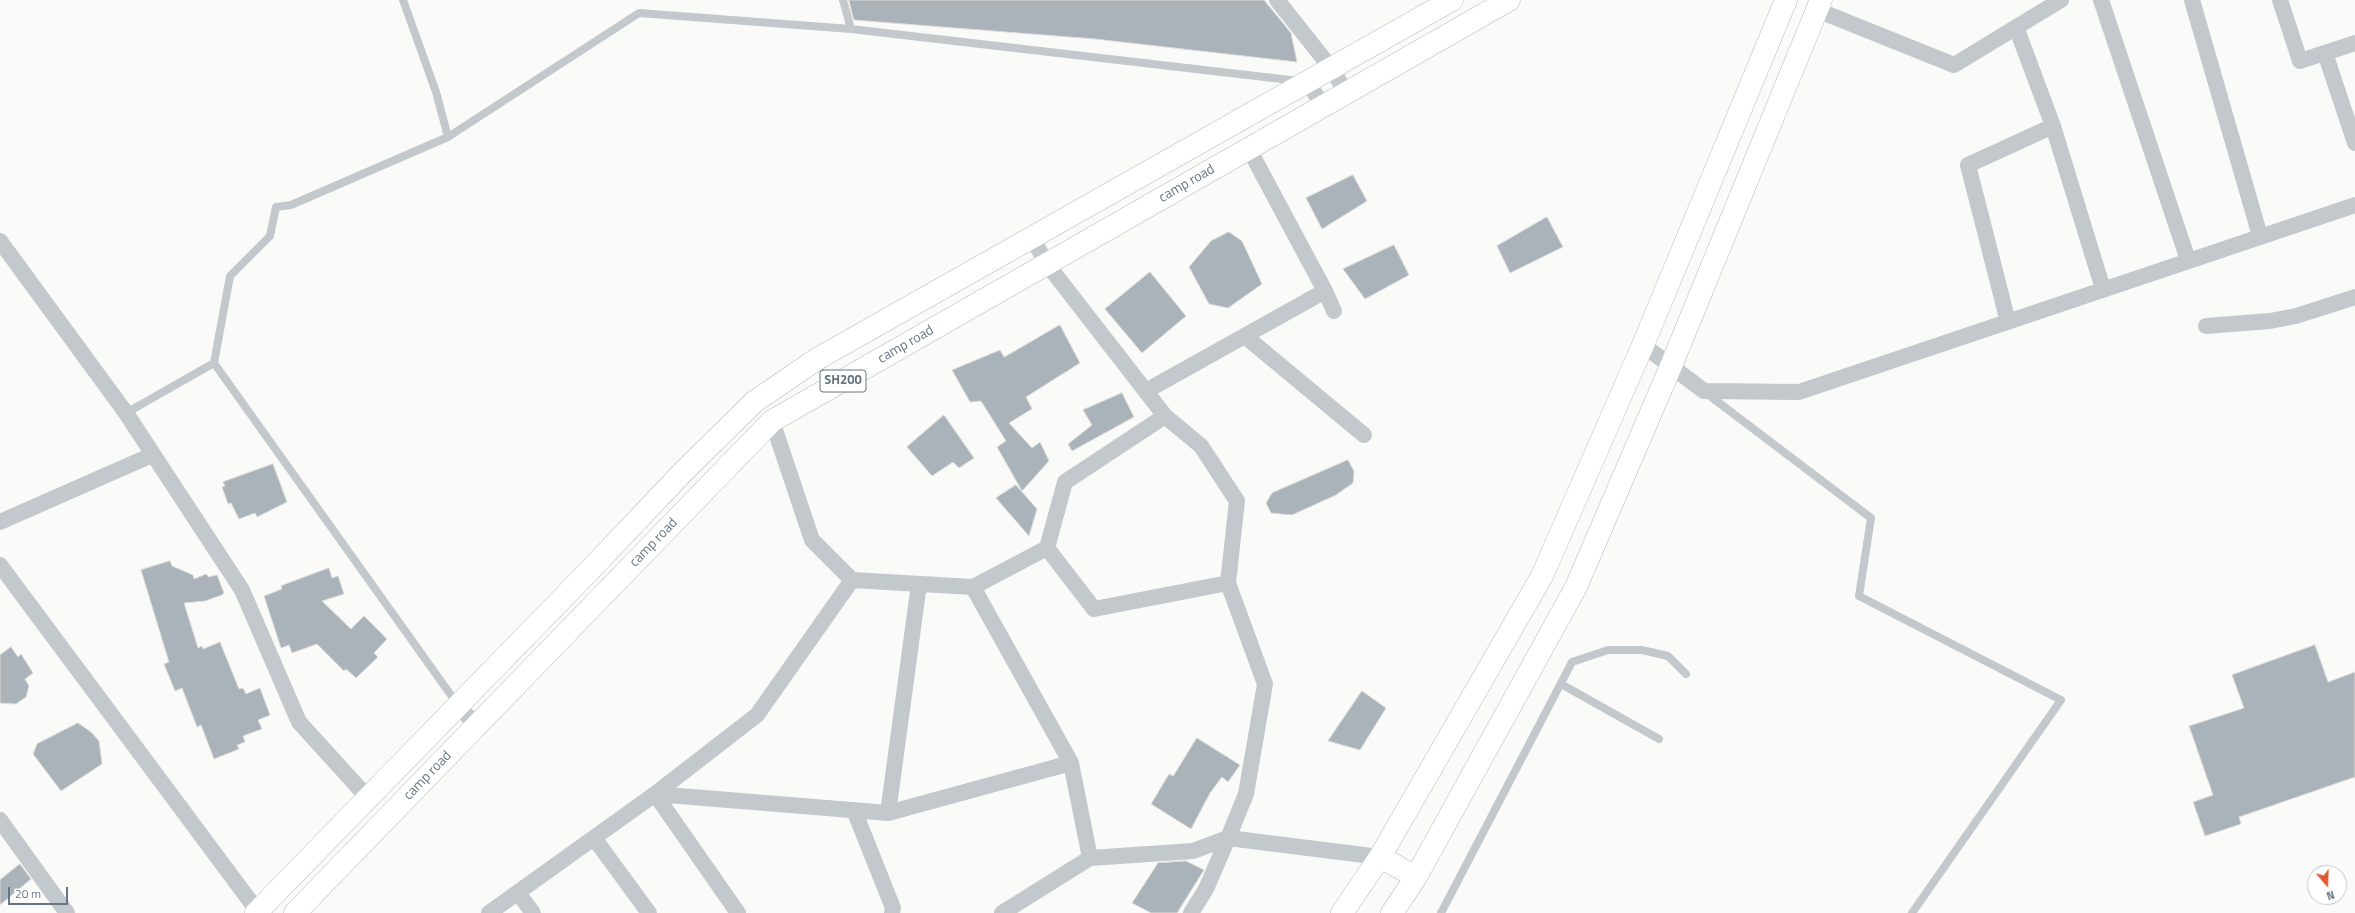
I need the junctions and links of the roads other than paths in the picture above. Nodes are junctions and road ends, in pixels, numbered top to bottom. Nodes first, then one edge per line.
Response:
1 (403, 0) edge
2 (842, 0) edge
3 (1277, 0) edge
4 (1452, 0) edge
5 (1509, 0) edge
6 (1786, 0) edge
7 (2061, 0) edge
8 (2101, 0) edge
9 (2192, 0) edge
10 (2280, 0) edge
11 (1819, 5) edge
12 (2016, 27) junction
13 (852, 29) junction
14 (2355, 44) edge
15 (2325, 53) junction
16 (1331, 68) junction
17 (1307, 82) junction
18 (1346, 92) junction
19 (1323, 105) junction
20 (2053, 126) junction
21 (448, 137) junction
22 (2355, 143) edge
23 (1249, 149) junction
24 (2355, 205) edge
25 (2260, 236) junction
26 (1032, 238) junction
27 (0, 241) edge
28 (2188, 260) junction
29 (1047, 264) junction
30 (2103, 289) junction
31 (1326, 291) junction
32 (2355, 297) edge
33 (1334, 311) dead end
34 (2008, 322) junction
35 (2206, 326) dead end
36 (1246, 337) junction
37 (1643, 345) junction
38 (214, 363) junction
39 (1671, 366) junction
40 (1146, 391) junction
41 (1704, 391) junction
42 (126, 413) junction
43 (1165, 416) junction
44 (772, 421) junction
45 (1364, 435) dead end
46 (152, 455) junction
47 (0, 522) edge
48 (1047, 548) junction
49 (0, 565) edge
50 (852, 580) junction
51 (1228, 583) junction
52 (919, 584) junction
53 (973, 587) junction
54 (1686, 674) dead end
55 (1561, 684) junction
56 (458, 706) junction
57 (477, 726) junction
58 (1659, 739) dead end
59 (1071, 763) junction
60 (655, 794) junction
61 (368, 798) junction
62 (854, 810) junction
63 (888, 813) junction
64 (0, 820) edge
65 (594, 838) junction
66 (1228, 838) junction
67 (1380, 857) junction
68 (1090, 858) junction
69 (1416, 876) junction
70 (518, 893) junction
71 (506, 909) edge
72 (897, 911) edge
73 (257, 912) edge
74 (66, 913) edge
75 (295, 913) edge
76 (489, 913) edge
77 (533, 913) edge
78 (649, 913) edge
79 (738, 913) edge
80 (1002, 913) edge
81 (1191, 913) edge
82 (1342, 913) edge
83 (1392, 913) edge
84 (1441, 913) edge
85 (1912, 913) edge

1 - 21 lane
2 - 13 lane
3 - 16 street
4 - 16 main road, camp road / SH200
5 - 18 main road, camp road / SH200
6 - 37 main road
7 - 12 street
8 - 28 street
9 - 25 street
10 - 15 street
11 - 12 street
11 - 39 main road
12 - 20 street
13 - 17 lane
13 - 21 lane
14 - 15 street
15 - 22 street
16 - 17 main road, camp road / SH200
16 - 18 street
17 - 19 street
17 - 26 main road, camp road / SH200
18 - 19 main road, camp road / SH200
19 - 23 main road, camp road / SH200
20 - 30 street
20 - 34 street
21 - 38 lane
23 - 29 main road, camp road / SH200
23 - 31 street
24 - 25 street
25 - 28 street
26 - 29 street
26 - 56 main road, camp road / SH200
27 - 42 street
28 - 30 street
29 - 40 street
29 - 44 main road, camp road / SH200
30 - 34 street
31 - 33 street
31 - 36 street
32 - 35 street
34 - 41 street
36 - 40 street
36 - 45 street
37 - 39 street
37 - 67 main road
38 - 42 lane
38 - 56 lane
39 - 41 street
39 - 69 main road
40 - 43 street
41 - 85 lane
42 - 46 street
43 - 48 street
43 - 51 street
44 - 50 street
44 - 57 main road, camp road / SH200
46 - 47 street
46 - 61 street
48 - 51 street
48 - 53 street
49 - 73 street
50 - 52 street
50 - 60 street
51 - 66 street
52 - 53 street
52 - 63 street
53 - 59 street
54 - 55 lane
55 - 58 lane
55 - 84 lane
56 - 57 street
56 - 61 main road, camp road / SH200
57 - 75 main road, camp road / SH200
59 - 63 street
59 - 68 street
60 - 62 street
60 - 65 street
60 - 79 street
61 - 73 main road, camp road / SH200
62 - 63 street
62 - 72 street
64 - 74 street
65 - 70 street
65 - 78 street
66 - 67 street
66 - 68 street
66 - 81 street
67 - 69 main road
67 - 82 main road
68 - 80 street
69 - 83 main road
70 - 71 street
70 - 77 street
71 - 76 street

